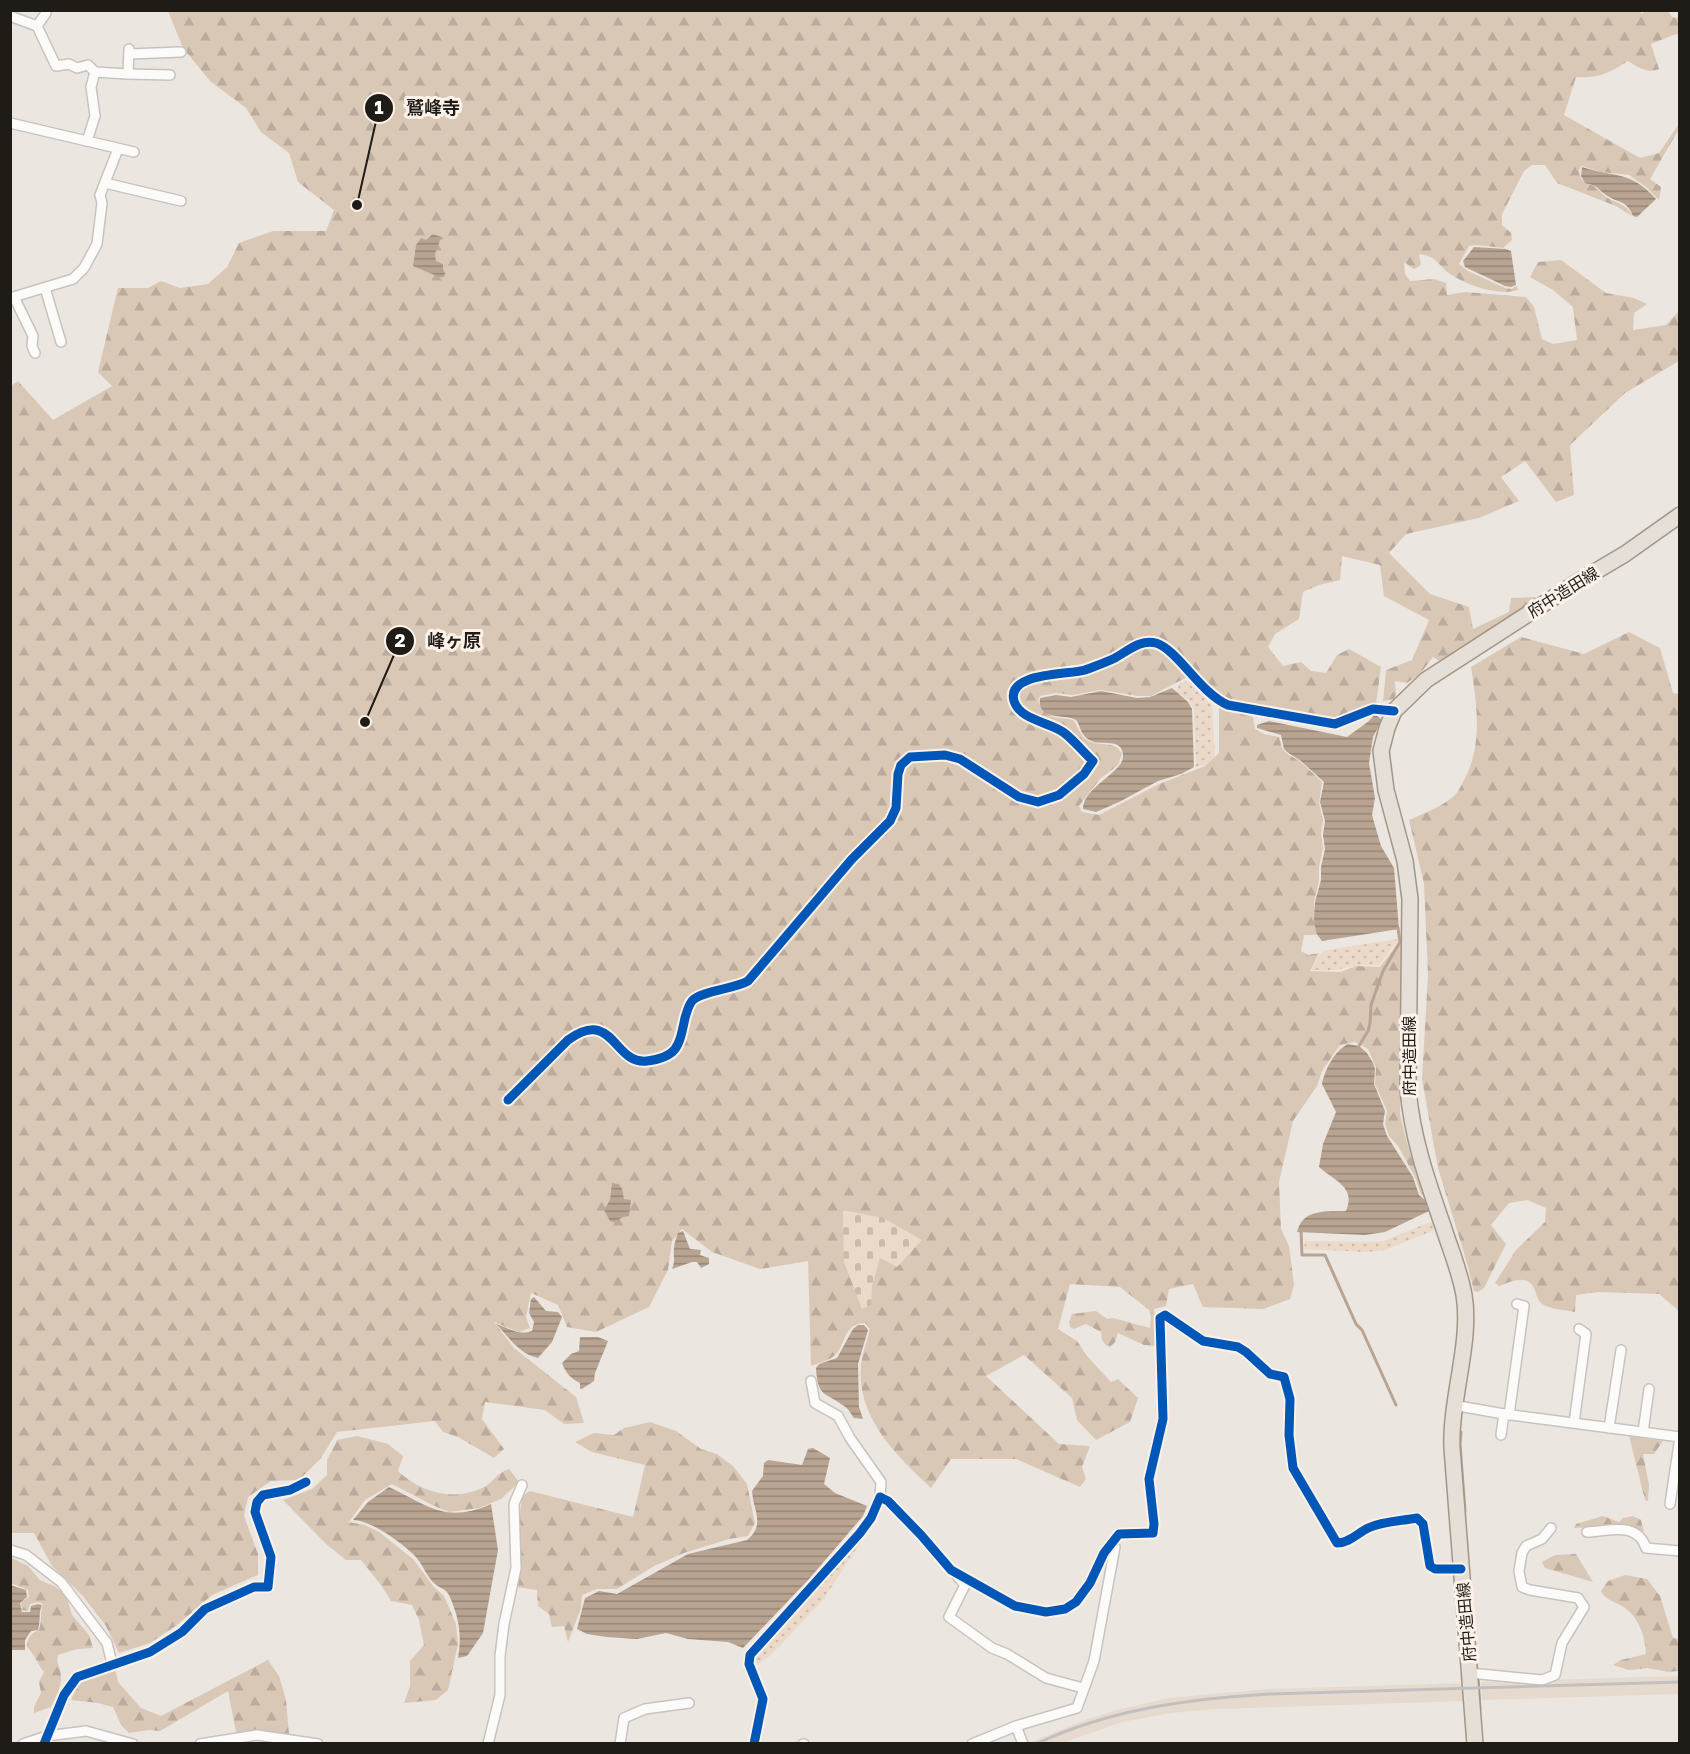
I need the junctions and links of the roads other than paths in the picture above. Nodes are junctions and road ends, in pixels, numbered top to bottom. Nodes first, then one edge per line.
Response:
1 (46, 13) dead end
2 (10, 16) edge
3 (37, 26) junction
4 (181, 52) dead end
5 (95, 72) junction
6 (128, 74) junction
7 (170, 75) dead end
8 (10, 123) edge
9 (87, 141) junction
10 (118, 149) junction
11 (134, 153) dead end
12 (105, 183) junction
13 (181, 201) dead end
14 (45, 288) junction
15 (12, 297) edge
16 (61, 342) dead end
17 (34, 353) dead end
18 (1680, 515) edge
19 (1394, 711) junction
20 (508, 1100) dead end
21 (1517, 1304) dead end
22 (1579, 1329) dead end
23 (1621, 1350) dead end
24 (811, 1381) dead end
25 (1649, 1389) dead end
26 (1454, 1406) junction
27 (1507, 1414) junction
28 (1574, 1423) junction
29 (1609, 1428) junction
30 (1643, 1432) junction
31 (1501, 1436) dead end
32 (1680, 1437) edge
33 (306, 1482) dead end
34 (522, 1485) dead end
35 (880, 1497) junction
36 (1670, 1504) dead end
37 (1551, 1528) dead end
38 (1587, 1532) dead end
39 (1113, 1542) junction
40 (10, 1550) edge
41 (1680, 1551) edge
42 (1461, 1569) junction
43 (951, 1570) junction
44 (112, 1664) junction
45 (1470, 1673) junction
46 (1083, 1688) junction
47 (689, 1703) dead end
48 (1016, 1726) junction
49 (46, 1739) edge
50 (23, 1743) edge
51 (133, 1743) edge
52 (200, 1743) edge
53 (318, 1743) edge
54 (488, 1743) edge
55 (620, 1743) edge
56 (754, 1743) edge
57 (972, 1743) edge
58 (1023, 1743) edge
59 (1475, 1743) edge

1 - 3 street
2 - 3 street
3 - 5 street
4 - 6 street
5 - 6 street
5 - 9 street
6 - 7 street
8 - 9 street
9 - 10 street
10 - 11 street
10 - 12 street
12 - 13 street
12 - 14 street
14 - 15 street
14 - 16 street
15 - 17 street
18 - 19 main road, 府中造田線
19 - 20 street
19 - 26 main road, 府中造田線
21 - 27 street
22 - 28 street
23 - 29 street
24 - 35 street
25 - 30 street
26 - 27 street
26 - 42 main road, 府中造田線
27 - 28 street
27 - 31 street
28 - 29 street
29 - 30 street
30 - 32 street
32 - 36 street
33 - 44 street
34 - 54 street
35 - 43 street
35 - 56 street
37 - 45 street
38 - 41 street
39 - 42 street
39 - 43 street
39 - 46 street
40 - 44 street
42 - 45 main road, 府中造田線
43 - 46 street
44 - 49 street
45 - 59 main road, 府中造田線
46 - 48 street
47 - 55 street
48 - 57 street
48 - 58 street
49 - 50 street
49 - 51 street
52 - 53 street

